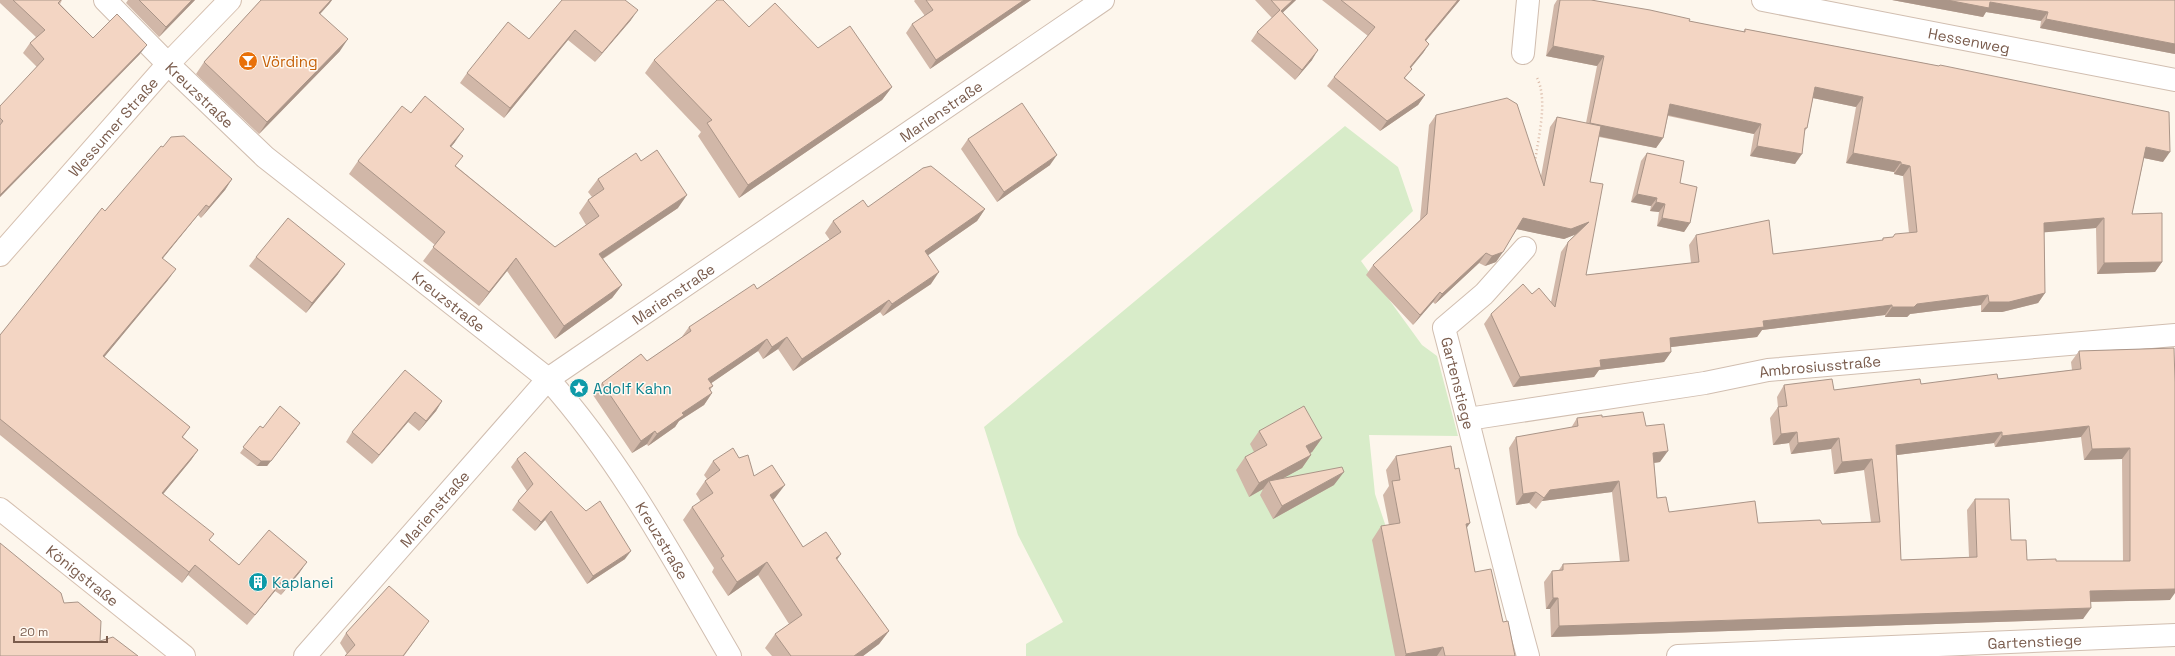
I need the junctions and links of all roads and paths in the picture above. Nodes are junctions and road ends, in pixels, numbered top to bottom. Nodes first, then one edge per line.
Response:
1 (104, 0) edge
2 (230, 0) edge
3 (1103, 0) edge
4 (1528, 0) edge
5 (1763, 0) edge
6 (1523, 53) joint
7 (168, 64) junction
8 (2175, 80) edge
9 (1534, 170) edge
10 (1525, 248) dead end
11 (0, 255) edge
12 (2175, 335) edge
13 (548, 379) junction
14 (1468, 419) junction
15 (0, 509) edge
16 (2175, 636) edge
17 (184, 656) edge
18 (305, 656) edge
19 (730, 656) edge
20 (1528, 656) edge
21 (1678, 656) edge

1 - 7 street, Kreuzstraße
2 - 7 street, Wessumer Straße
3 - 13 street, Marienstraße
4 - 6 street
5 - 8 street, Hessenweg
6 - 9 path
7 - 11 street, Wessumer Straße
7 - 13 street, Kreuzstraße
10 - 14 street, Gartenstiege
12 - 14 street, Ambrosiusstraße
13 - 18 street, Marienstraße
13 - 19 street, Kreuzstraße
14 - 20 street, Gartenstiege
15 - 17 street, Königstraße
16 - 21 street, Gartenstiege

